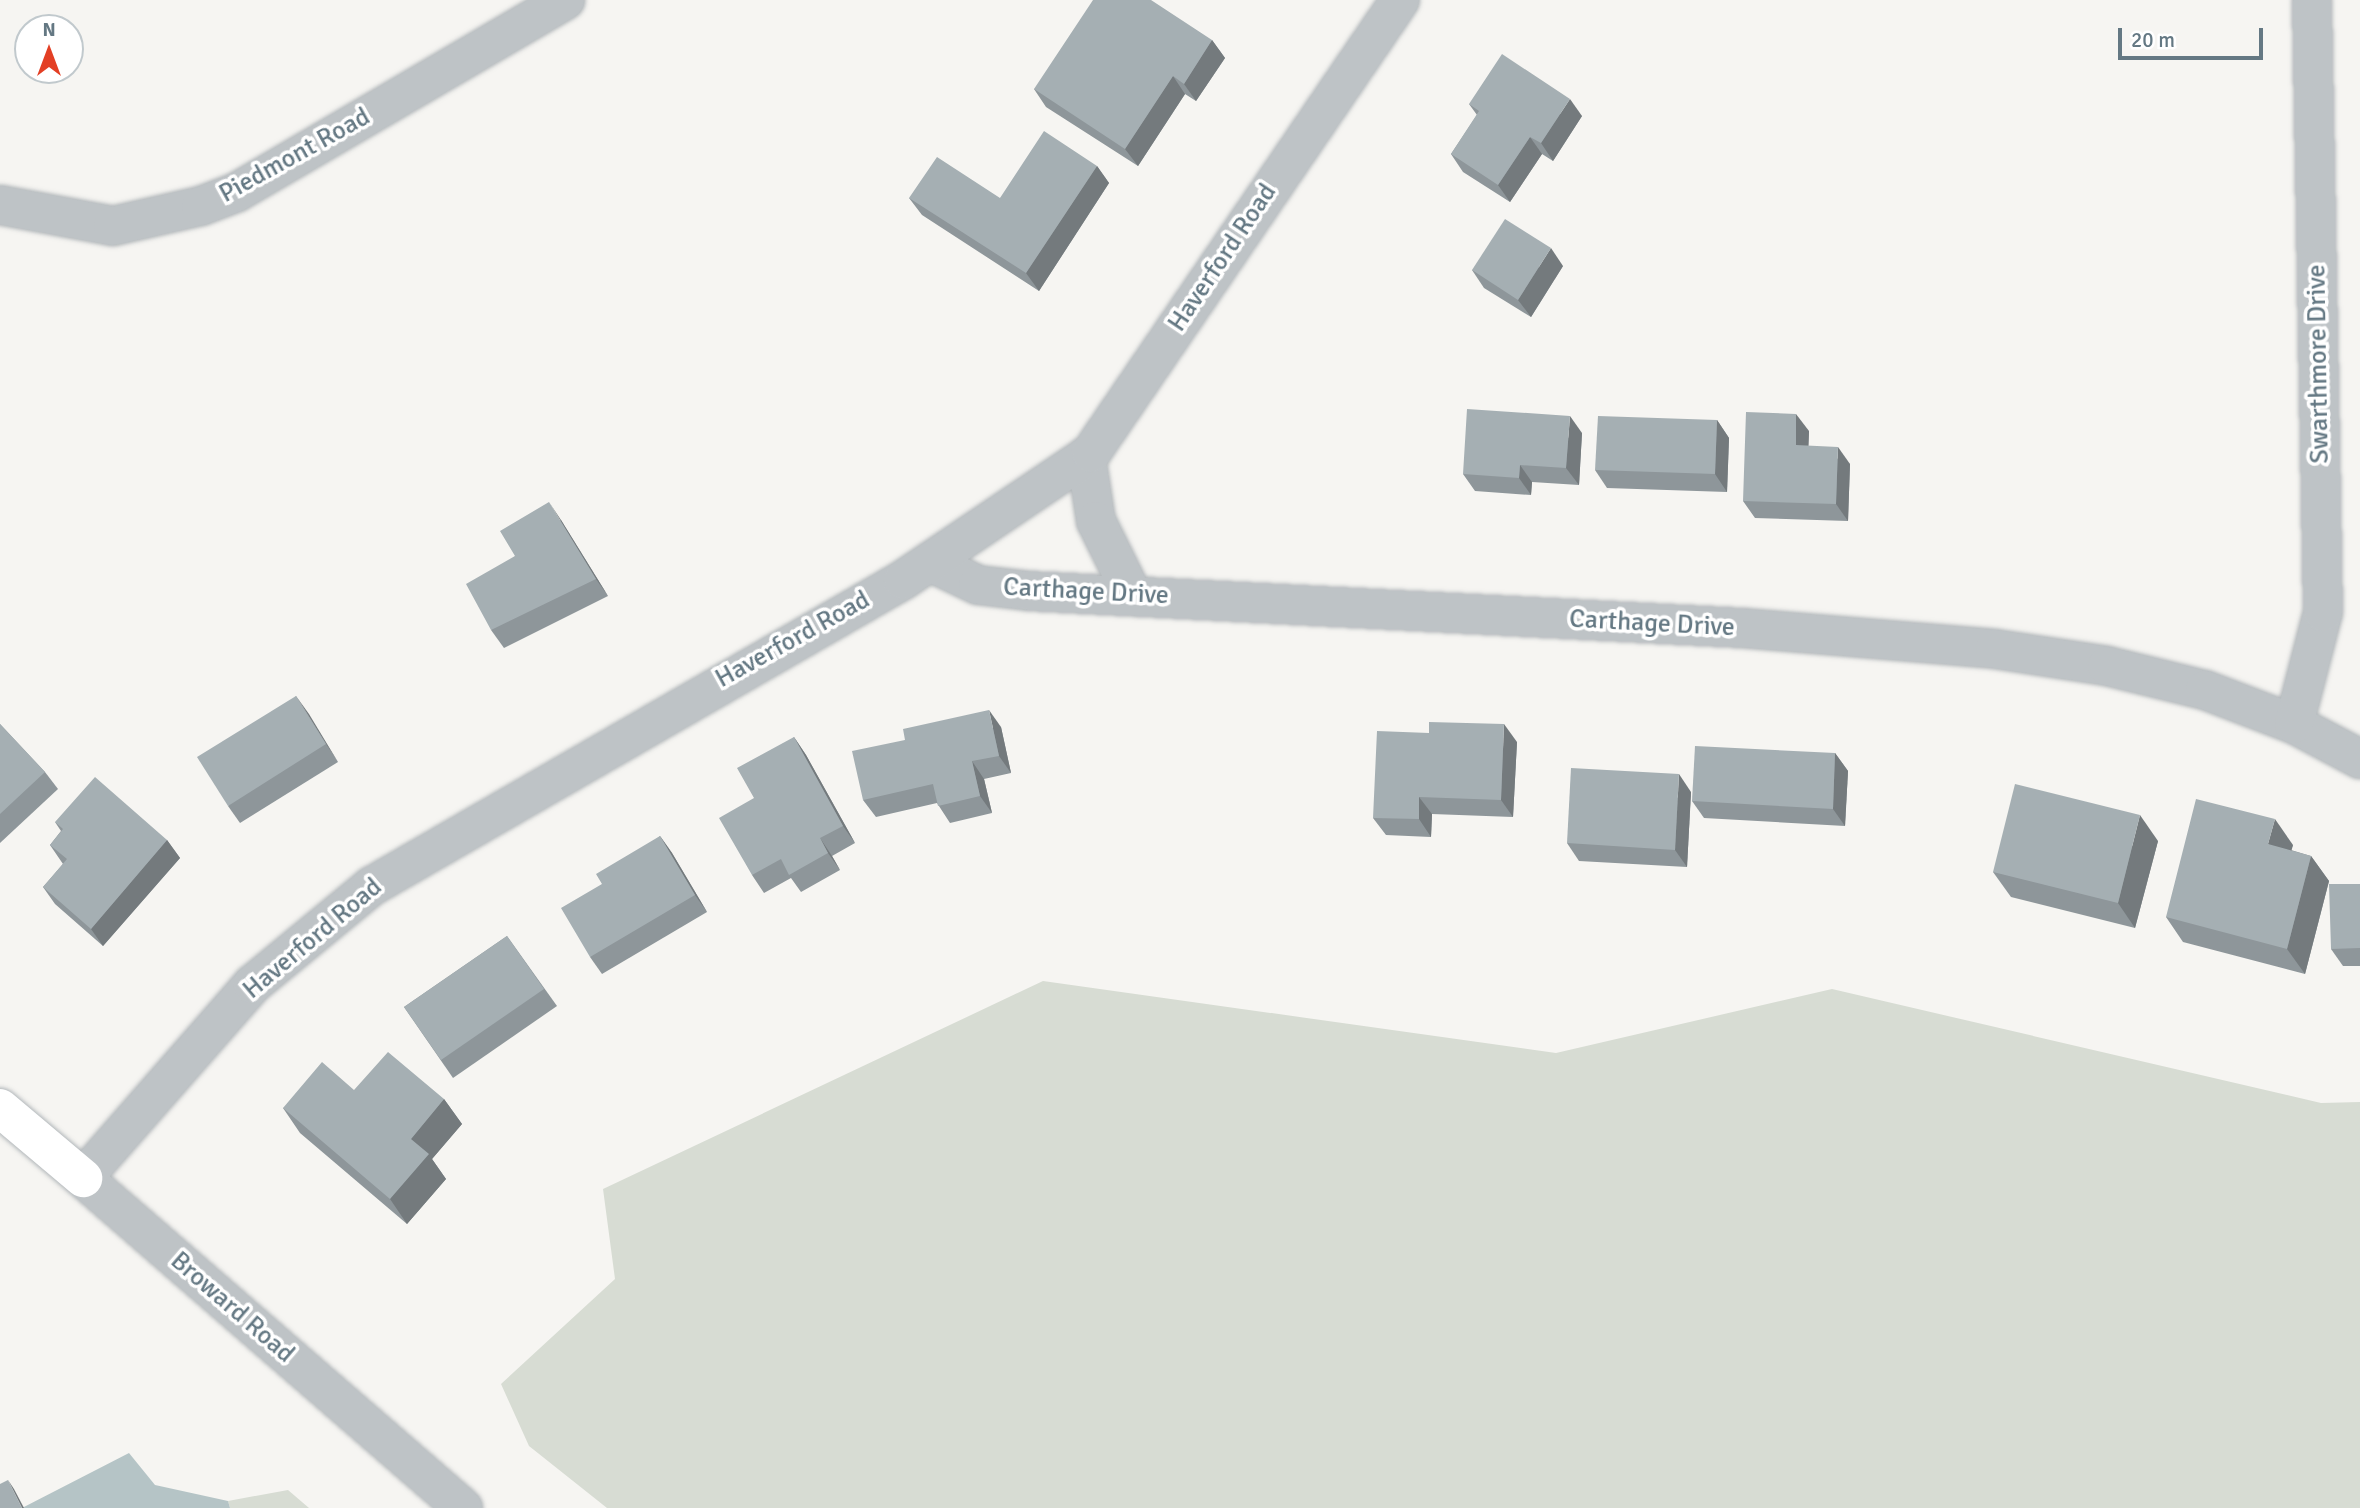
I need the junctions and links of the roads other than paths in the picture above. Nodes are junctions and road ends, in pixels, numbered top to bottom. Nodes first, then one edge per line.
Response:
1 (565, 0) edge
2 (1400, 0) edge
3 (2312, 0) edge
4 (0, 205) edge
5 (1086, 456) junction
6 (930, 562) junction
7 (1133, 596) junction
8 (2294, 724) junction
9 (2360, 758) edge
10 (0, 1108) edge
11 (83, 1178) junction
12 (463, 1508) edge

1 - 4 street, Piedmont Road
2 - 5 street, Haverford Road
3 - 8 street, Swarthmore Drive
5 - 6 street, Haverford Road
5 - 7 street
6 - 7 street, Carthage Drive
6 - 11 street, Haverford Road
7 - 8 street, Carthage Drive
8 - 9 street, Carthage Drive
10 - 11 main road, Broward Road
11 - 12 street, Broward Road

